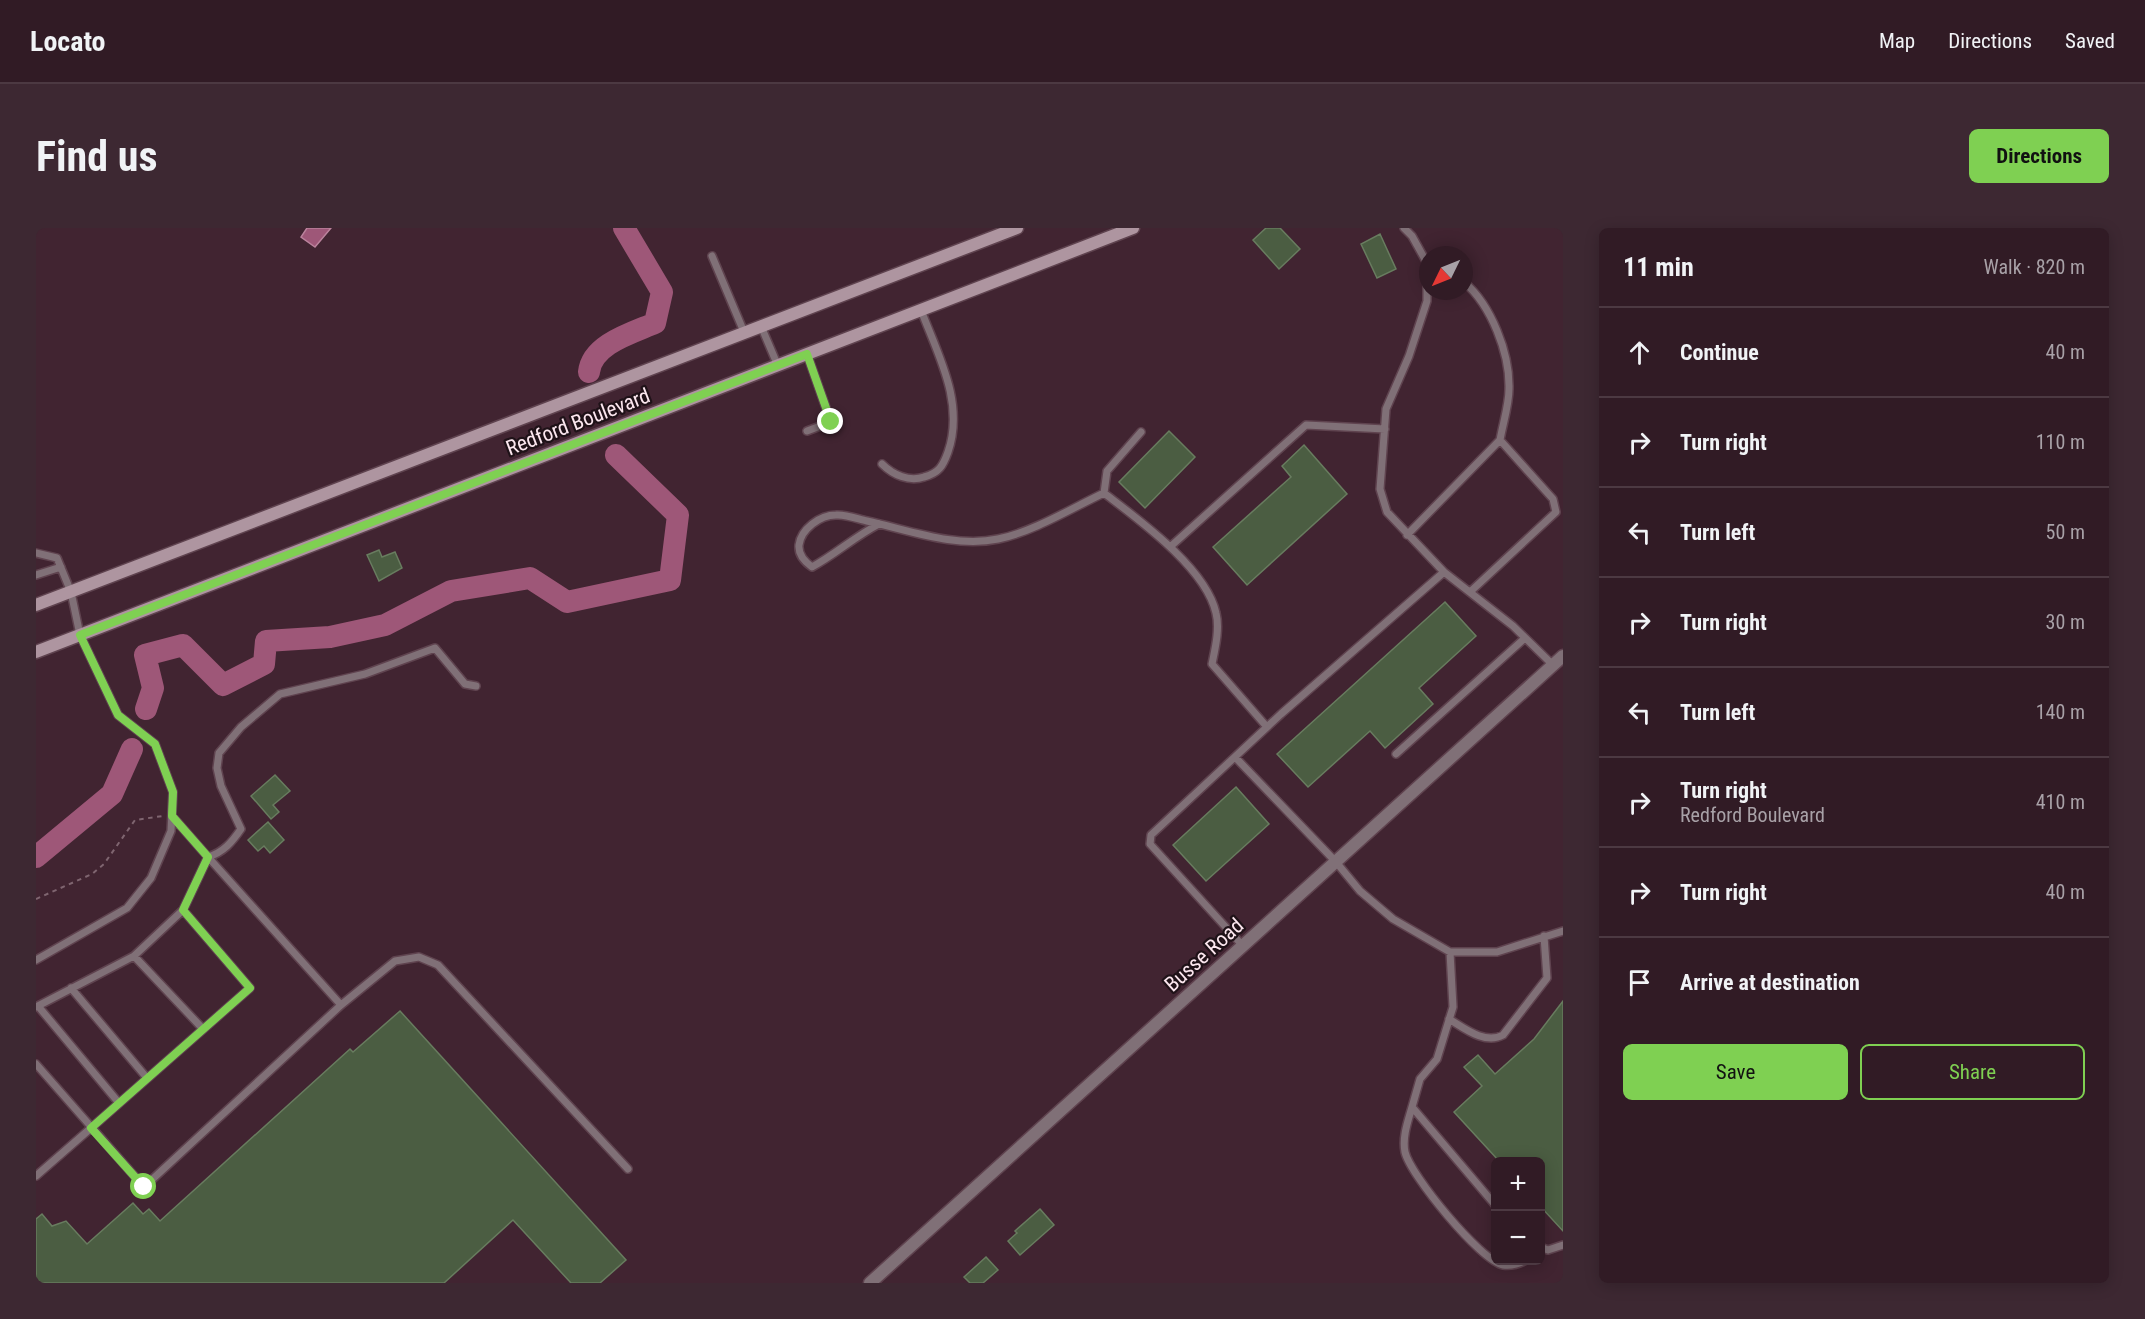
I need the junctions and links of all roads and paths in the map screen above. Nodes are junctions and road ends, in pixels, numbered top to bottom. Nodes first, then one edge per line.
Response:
1 (1017, 228) edge
2 (1133, 228) edge
3 (1404, 228) edge
4 (1419, 248) edge
5 (712, 256) dead end
6 (1473, 292) edge
7 (1427, 300) edge
8 (921, 310) junction
9 (761, 326) junction
10 (744, 332) junction
11 (807, 354) junction
12 (778, 366) junction
13 (1385, 429) junction
14 (807, 431) dead end
15 (1141, 432) dead end
16 (1500, 440) junction
17 (882, 464) dead end
18 (1104, 493) junction
19 (879, 524) junction
20 (1407, 535) junction
21 (1170, 547) junction
22 (36, 553) edge
23 (61, 567) junction
24 (1444, 572) junction
25 (36, 575) edge
26 (71, 592) junction
27 (1470, 592) junction
28 (36, 605) edge
29 (80, 635) junction
30 (1525, 638) junction
31 (36, 652) edge
32 (1563, 657) edge
33 (1553, 665) junction
34 (476, 686) dead end
35 (1267, 727) junction
36 (1396, 754) dead end
37 (1235, 757) junction
38 (172, 816) junction
39 (208, 857) junction
40 (1336, 862) junction
41 (36, 899) edge
42 (183, 910) junction
43 (1563, 932) edge
44 (1544, 936) junction
45 (1243, 946) junction
46 (1450, 952) junction
47 (134, 956) junction
48 (36, 960) edge
49 (71, 988) junction
50 (342, 1005) junction
51 (37, 1006) edge
52 (1449, 1019) junction
53 (203, 1029) junction
54 (36, 1064) edge
55 (147, 1078) junction
56 (120, 1103) junction
57 (1412, 1107) junction
58 (91, 1128) junction
59 (627, 1169) dead end
60 (36, 1176) edge
61 (1491, 1200) edge
62 (1563, 1245) edge
63 (1545, 1250) edge
64 (1491, 1258) edge
65 (871, 1283) edge

1 - 9 main road, Redford Boulevard
2 - 8 main road, Redford Boulevard
3 - 4 lane
5 - 10 lane
6 - 16 lane
7 - 13 lane
8 - 11 main road, Redford Boulevard
8 - 17 lane
9 - 10 main road, Redford Boulevard
9 - 12 lane
10 - 26 main road, Redford Boulevard
11 - 12 main road, Redford Boulevard
11 - 14 lane
12 - 29 main road, Redford Boulevard
13 - 20 lane
13 - 21 lane
15 - 18 lane
16 - 20 lane
16 - 27 lane
18 - 19 lane
18 - 21 lane
19 - 19 lane
20 - 24 lane
21 - 35 lane
22 - 23 lane
23 - 25 lane
23 - 26 lane
24 - 27 lane
24 - 35 lane
26 - 28 main road, Redford Boulevard
26 - 29 lane
27 - 30 lane
29 - 31 main road, Redford Boulevard
29 - 38 lane
30 - 33 lane
30 - 36 lane
32 - 33 street, Busse Road
33 - 40 street, Busse Road
34 - 39 lane
35 - 37 lane
37 - 40 lane
37 - 45 lane
38 - 39 lane
38 - 41 path
38 - 48 lane
39 - 42 lane
39 - 50 lane
40 - 45 street, Busse Road
40 - 46 lane
42 - 47 lane
42 - 53 lane
43 - 44 lane
44 - 46 lane
44 - 52 lane
45 - 65 street, Busse Road
46 - 52 lane
47 - 49 lane
47 - 53 lane
49 - 51 lane
49 - 55 lane
50 - 58 lane
50 - 59 lane
51 - 56 lane
52 - 57 lane
53 - 55 lane
54 - 58 lane
55 - 56 lane
56 - 58 lane
57 - 61 lane
57 - 64 lane
58 - 60 lane
62 - 63 lane

